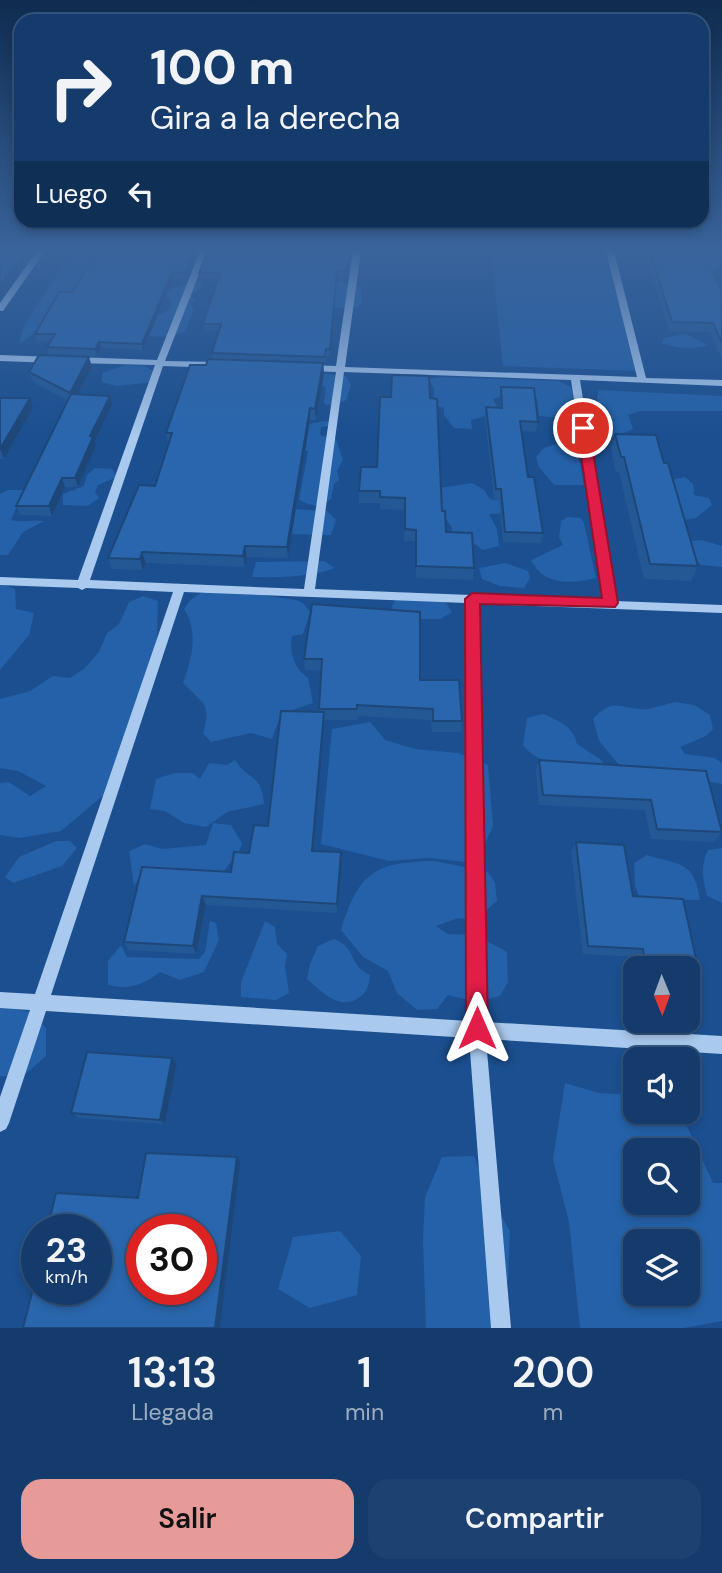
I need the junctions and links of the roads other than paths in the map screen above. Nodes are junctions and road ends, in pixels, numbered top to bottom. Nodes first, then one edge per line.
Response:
1 (180, 313) edge
2 (348, 313) edge
3 (625, 313) edge
4 (0, 358) edge
5 (160, 363) junction
6 (229, 365) edge
7 (299, 368) edge
8 (340, 369) junction
9 (575, 378) junction
10 (642, 380) junction
11 (722, 383) edge
12 (0, 581) edge
13 (82, 586) junction
14 (180, 587) junction
15 (309, 592) junction
16 (472, 599) junction
17 (610, 603) junction
18 (722, 609) edge
19 (0, 1000) edge
20 (40, 1003) junction
21 (477, 1028) junction
22 (722, 1045) edge
23 (0, 1124) edge
24 (501, 1328) edge

1 - 5 street
2 - 8 street
3 - 10 street
4 - 5 street
5 - 6 street
5 - 13 street
7 - 8 street
8 - 9 street
8 - 15 street
9 - 10 street
9 - 17 street
10 - 11 street
12 - 13 street
13 - 14 street
14 - 15 street
14 - 20 street
15 - 16 street
16 - 17 street
16 - 21 street
17 - 18 street
19 - 20 street
20 - 21 street
20 - 23 street
21 - 22 street
21 - 24 street

